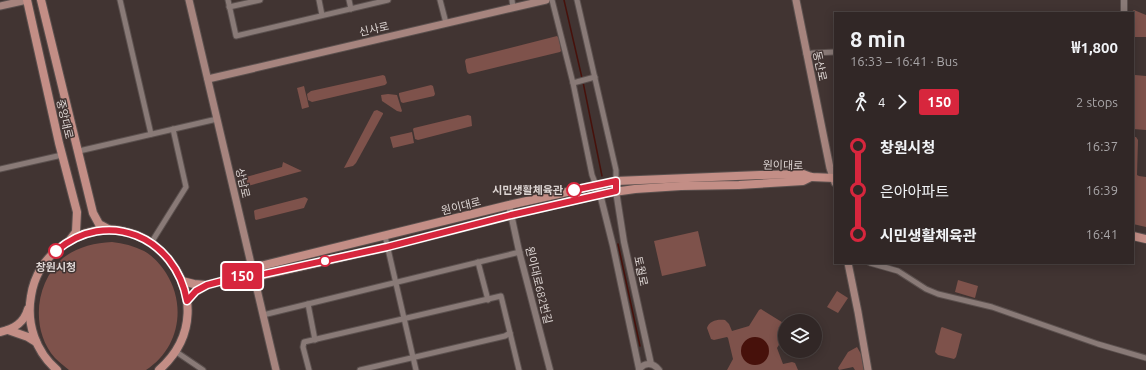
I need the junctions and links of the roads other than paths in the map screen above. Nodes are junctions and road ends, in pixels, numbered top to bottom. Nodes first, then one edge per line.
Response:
1 (27, 0) edge
2 (41, 0) edge
3 (120, 0) edge
4 (189, 0) edge
5 (228, 0) edge
6 (260, 0) edge
7 (319, 0) edge
8 (350, 0) edge
9 (388, 0) edge
10 (440, 0) edge
11 (546, 0) edge
12 (552, 0) edge
13 (577, 0) edge
14 (796, 0) edge
15 (1124, 0) edge
16 (513, 4) edge
17 (0, 6) edge
18 (229, 7) junction
19 (352, 9) junction
20 (1124, 12) edge
21 (322, 16) junction
22 (446, 23) junction
23 (834, 52) edge
24 (806, 54) junction
25 (596, 77) junction
26 (208, 79) junction
27 (573, 83) junction
28 (217, 119) junction
29 (173, 129) junction
30 (151, 134) junction
31 (78, 151) junction
32 (62, 155) junction
33 (0, 169) edge
34 (811, 177) junction
35 (834, 180) edge
36 (616, 181) junction
37 (596, 185) junction
38 (87, 190) junction
39 (72, 191) junction
40 (616, 191) junction
41 (600, 194) junction
42 (509, 205) junction
43 (511, 215) junction
44 (110, 230) junction
45 (385, 236) junction
46 (1134, 236) edge
47 (1146, 239) edge
48 (70, 241) junction
49 (151, 243) junction
50 (625, 245) junction
51 (613, 246) junction
52 (387, 247) junction
53 (520, 252) junction
54 (478, 262) junction
55 (848, 264) edge
56 (874, 264) edge
57 (252, 268) junction
58 (241, 276) junction
59 (254, 277) junction
60 (182, 281) junction
61 (395, 283) junction
62 (207, 285) junction
63 (30, 297) junction
64 (488, 300) junction
65 (187, 301) junction
66 (308, 304) junction
67 (263, 314) junction
68 (404, 320) junction
69 (4, 331) edge
70 (510, 333) junction
71 (315, 340) junction
72 (646, 340) junction
73 (36, 342) junction
74 (634, 344) junction
75 (175, 351) junction
76 (413, 358) junction
77 (1146, 358) edge
78 (651, 364) junction
79 (639, 369) edge
80 (57, 370) edge
81 (159, 370) edge
82 (203, 370) edge
83 (276, 370) edge
84 (309, 370) edge
85 (360, 370) edge
86 (416, 370) edge
87 (519, 370) edge
88 (550, 370) edge
89 (659, 370) edge
90 (868, 370) edge

1 - 17 main road
1 - 32 main road, 중앙대로
2 - 31 main road, 중앙대로
3 - 30 street
4 - 26 main road, 상남로
5 - 18 street
6 - 18 street
7 - 21 street
8 - 19 street
9 - 19 street
10 - 22 street
11 - 16 main road, 신사로
12 - 27 street
13 - 25 street
14 - 24 main road, 동산로
15 - 20 street
16 - 22 main road, 신사로
18 - 21 street
19 - 21 street
22 - 26 main road, 신사로
23 - 24 street
24 - 35 main road, 동산로
25 - 27 street
25 - 36 street
26 - 28 main road, 상남로
27 - 37 street
28 - 29 street
28 - 57 main road, 상남로
29 - 30 street
29 - 49 street
30 - 31 street
31 - 38 main road, 중앙대로
32 - 33 street
32 - 39 main road, 중앙대로
34 - 35 main road, 원이대로
34 - 36 main road, 원이대로
34 - 40 main road, 원이대로
36 - 37 main road, 원이대로
36 - 40 street, 토월로
37 - 41 street, 토월로
37 - 42 main road, 원이대로
38 - 39 main road
38 - 44 main road, 중앙대로
39 - 48 main road, 중앙대로
40 - 41 main road, 원이대로
40 - 50 street, 토월로
41 - 43 main road, 원이대로
41 - 51 street, 토월로
42 - 43 street, 원이대로682번길
42 - 45 main road, 원이대로
43 - 52 main road, 원이대로
43 - 53 street, 원이대로682번길
44 - 48 main road
44 - 49 main road
45 - 52 street
45 - 57 main road, 원이대로
46 - 47 main road
48 - 63 main road
49 - 60 main road
50 - 51 street
50 - 72 street, 토월로
51 - 74 street, 토월로
52 - 59 main road, 원이대로
52 - 61 street
53 - 54 street
53 - 88 street, 원이대로682번길
54 - 61 street
54 - 64 street
55 - 90 main road
56 - 77 street
57 - 58 main road, 원이대로
57 - 59 main road, 상남로
58 - 59 main road, 원이대로
58 - 62 main road, 원이대로
59 - 67 main road, 상남로
60 - 62 main road, 원이대로
60 - 65 main road
61 - 66 street
61 - 68 street
62 - 65 main road, 원이대로
63 - 69 main road
63 - 73 main road
64 - 68 street
64 - 70 street
65 - 75 main road
66 - 67 street
66 - 71 street
67 - 83 main road, 상남로
68 - 71 street
68 - 76 street
69 - 73 main road
70 - 76 street
70 - 87 street
71 - 84 street
72 - 74 street
72 - 78 street, 토월로
73 - 80 main road
74 - 79 street, 토월로
75 - 81 main road
75 - 82 street
76 - 85 street
76 - 86 street
78 - 79 street
78 - 89 street

